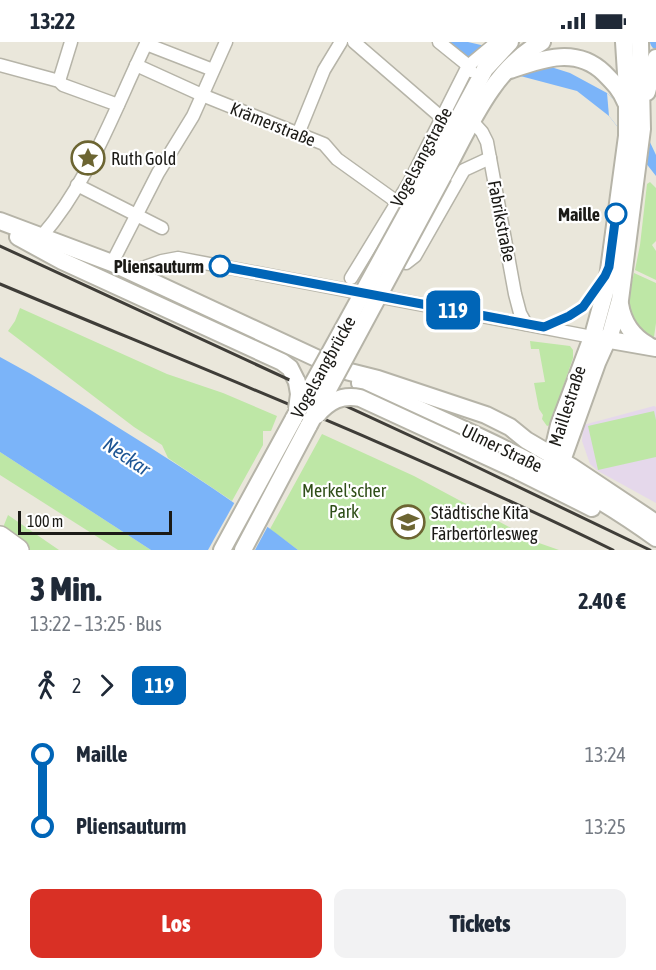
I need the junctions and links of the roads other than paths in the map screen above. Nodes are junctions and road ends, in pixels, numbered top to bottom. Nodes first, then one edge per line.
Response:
1 (71, 42) edge
2 (226, 42) edge
3 (341, 42) edge
4 (354, 42) edge
5 (439, 42) edge
6 (542, 42) edge
7 (624, 42) edge
8 (640, 42) edge
9 (147, 43) edge
10 (499, 46) edge
11 (656, 59) edge
12 (525, 60) junction
13 (0, 65) edge
14 (136, 65) junction
15 (479, 65) junction
16 (213, 70) junction
17 (58, 81) junction
18 (482, 90) junction
19 (202, 95) junction
20 (118, 105) junction
21 (635, 116) junction
22 (442, 118) junction
23 (472, 121) junction
24 (298, 134) junction
25 (490, 158) junction
26 (437, 172) junction
27 (77, 185) junction
28 (397, 202) junction
29 (136, 216) junction
30 (0, 222) edge
31 (162, 228) dead end
32 (41, 237) junction
33 (370, 246) junction
34 (112, 263) junction
35 (131, 272) junction
36 (351, 278) dead end
37 (620, 300) junction
38 (526, 324) junction
39 (600, 338) junction
40 (654, 348) edge
41 (342, 370) junction
42 (577, 420) junction
43 (302, 421) junction
44 (560, 425) junction
45 (510, 427) junction
46 (555, 463) junction
47 (608, 490) junction
48 (656, 523) edge
49 (0, 537) edge
50 (656, 538) edge
51 (18, 550) edge
52 (222, 550) edge
53 (243, 550) edge

1 - 17 street
2 - 16 street
3 - 24 street
4 - 22 street
5 - 15 street
6 - 12 main road
7 - 21 main road, Maillestraße
8 - 21 main road, Maillestraße
9 - 14 street
9 - 16 street
10 - 15 main road
11 - 21 main road, Maillestraße
12 - 18 main road
12 - 21 main road
13 - 17 street
14 - 19 street, Krämerstraße
14 - 20 street
15 - 18 main road
15 - 22 street, Vogelsangstraße
16 - 19 street
17 - 20 street
18 - 23 main road, Vogelsangbrücke
18 - 26 main road, Vogelsangbrücke
19 - 24 street, Krämerstraße
19 - 29 street
20 - 27 street
21 - 37 main road, Maillestraße
21 - 39 main road, Maillestraße
22 - 28 street, Vogelsangstraße
23 - 25 street, Fabrikstraße
23 - 26 main road, Vogelsangbrücke
24 - 28 street, Krämerstraße
25 - 33 street
25 - 38 street, Fabrikstraße
26 - 43 main road, Vogelsangbrücke, bridge
27 - 29 street
27 - 32 street
28 - 33 street, Vogelsangstraße
29 - 31 street
29 - 34 street
30 - 32 main road, Ulmer Straße
30 - 43 main road, bridge
32 - 34 main road, Ulmer Straße
33 - 36 street, Vogelsangstraße
34 - 35 main road, Ulmer Straße
35 - 38 street
35 - 41 main road, Ulmer Straße
37 - 39 main road, Maillestraße
37 - 40 main road
38 - 39 street
39 - 40 main road
39 - 42 main road, Maillestraße
39 - 44 main road, Maillestraße
41 - 45 main road, Ulmer Straße
41 - 46 main road, Ulmer Straße
42 - 46 main road, Maillestraße
42 - 47 main road
43 - 50 main road, bridge
43 - 52 main road, Vogelsangbrücke
43 - 53 main road, Vogelsangbrücke
44 - 45 main road
44 - 46 main road, Maillestraße
45 - 46 main road, Ulmer Straße
46 - 47 main road, Ulmer Straße
46 - 50 main road, Ulmer Straße
47 - 48 main road, Ulmer Straße
49 - 51 highway

